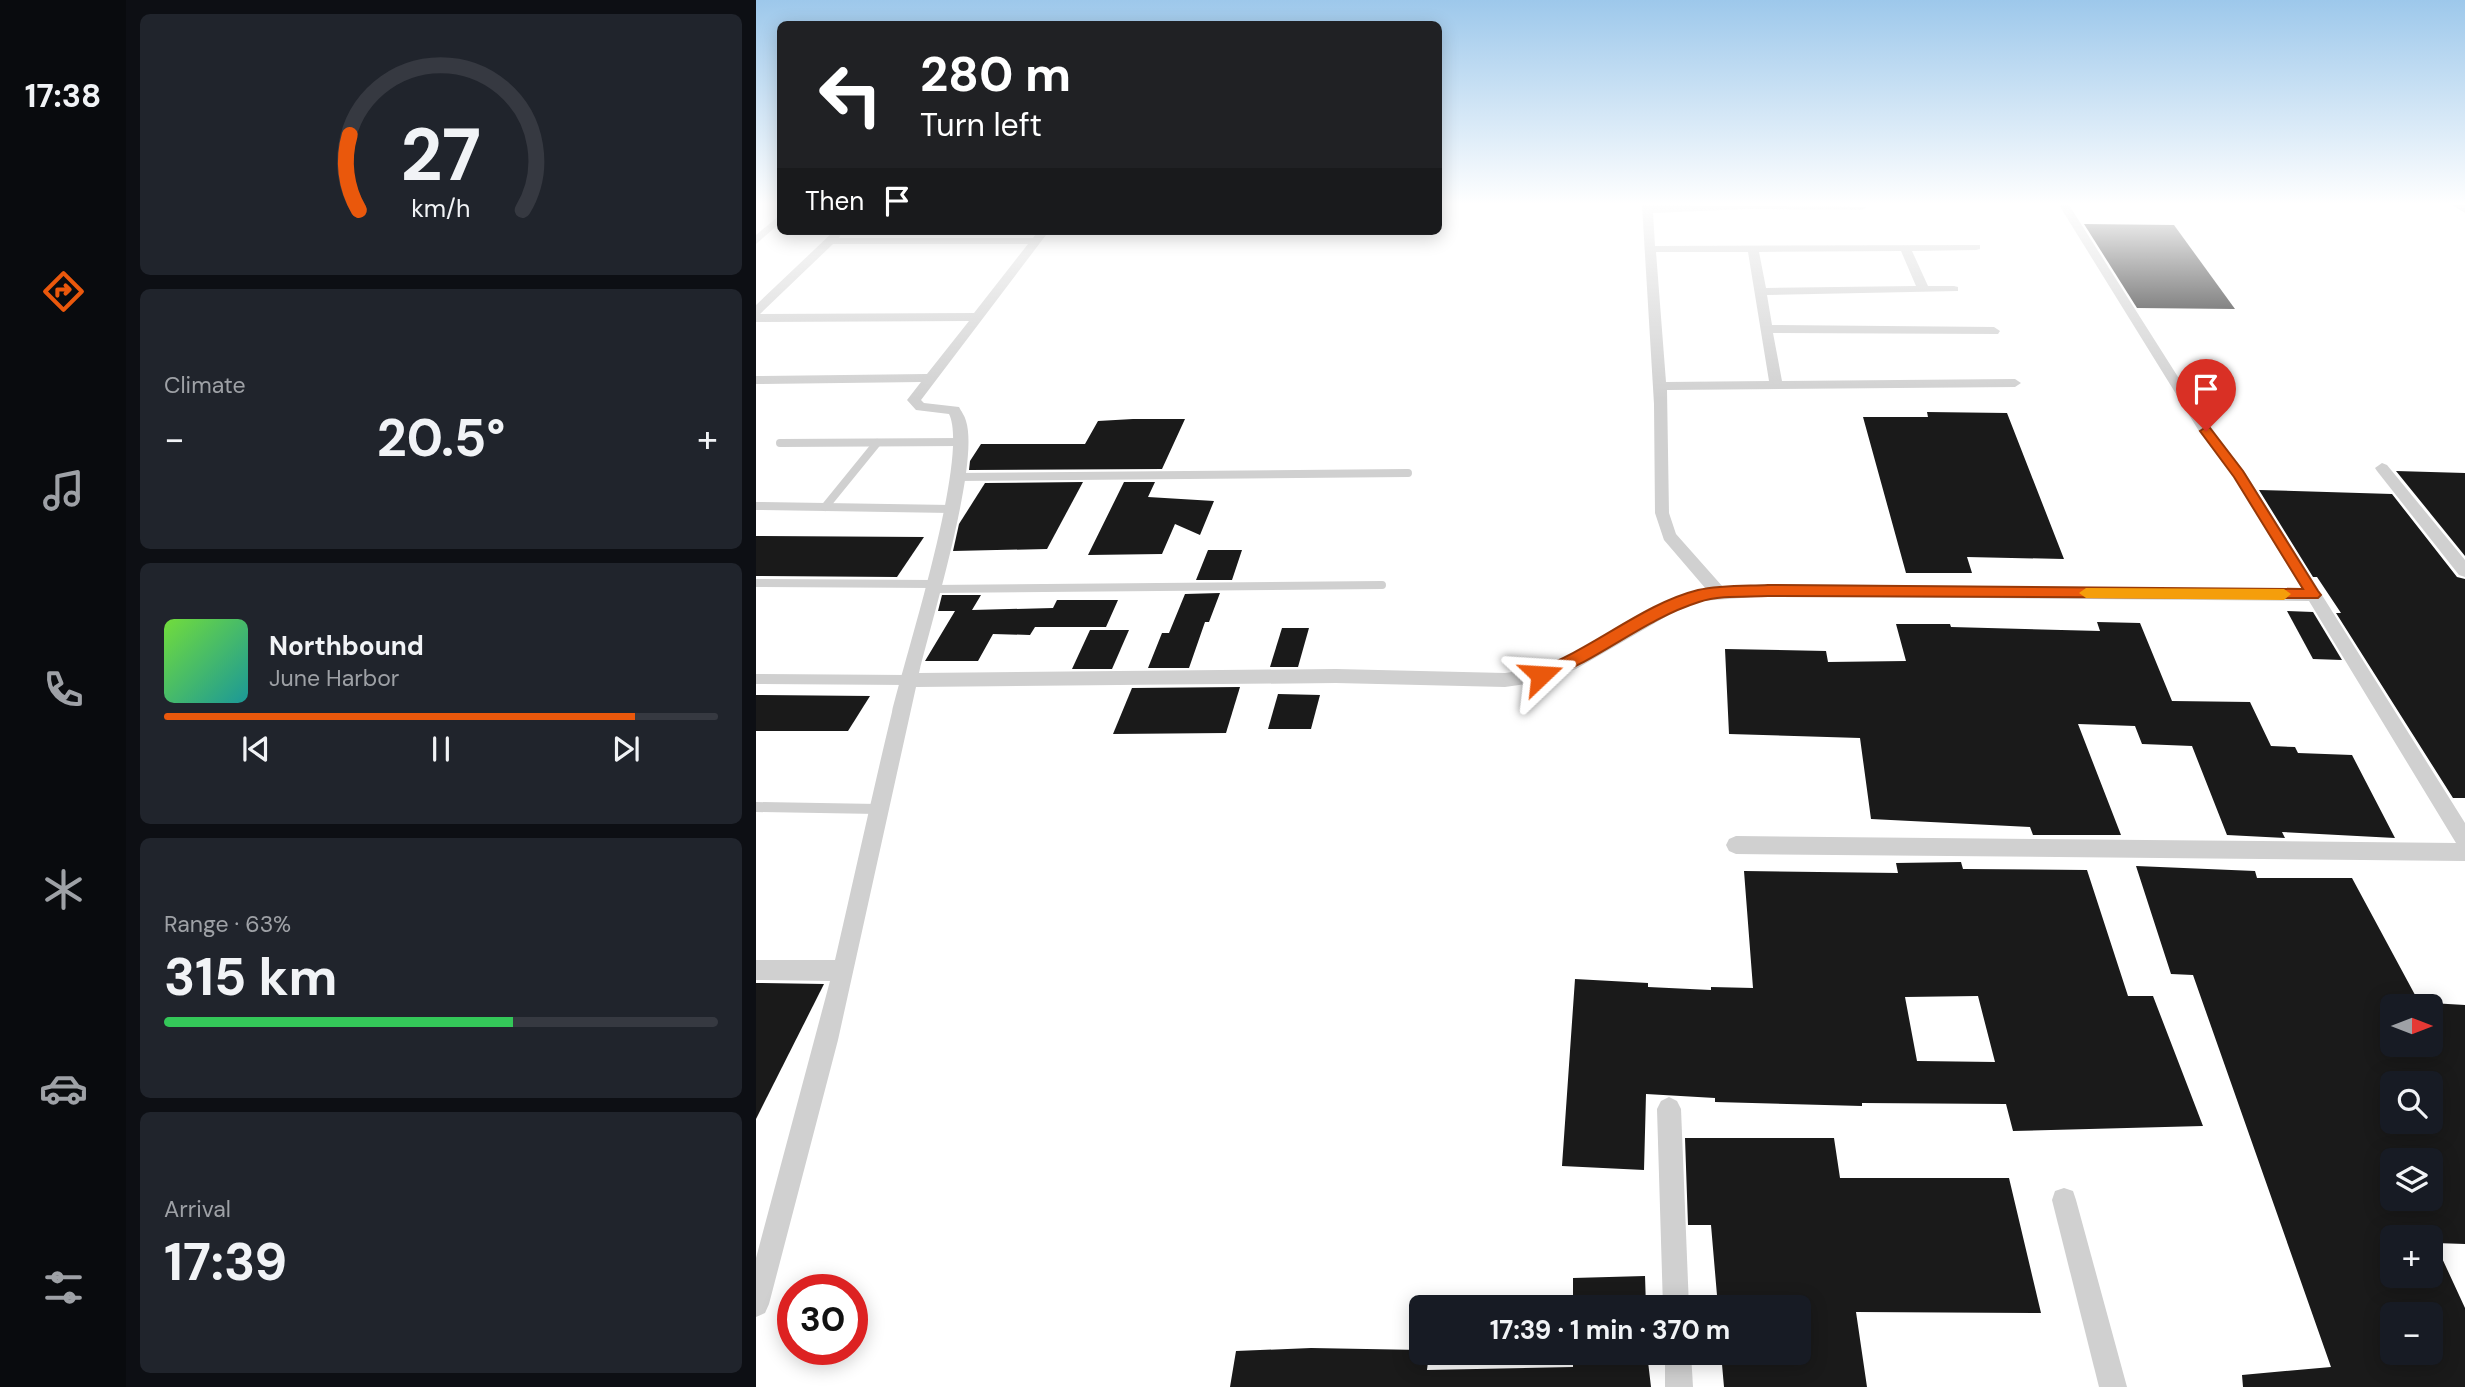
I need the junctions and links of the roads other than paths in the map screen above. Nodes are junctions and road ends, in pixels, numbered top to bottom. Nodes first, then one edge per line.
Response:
1 (799, 270) edge
2 (1014, 270) edge
3 (1652, 270) edge
4 (1756, 270) edge
5 (1915, 270) edge
6 (2105, 270) edge
7 (1954, 289) dead end
8 (1924, 290) junction
9 (1760, 292) junction
10 (758, 308) edge
11 (977, 317) junction
12 (756, 318) edge
13 (1766, 330) junction
14 (1994, 331) dead end
15 (929, 378) junction
16 (756, 380) edge
17 (2015, 383) dead end
18 (1776, 384) junction
19 (1660, 386) junction
20 (962, 442) junction
21 (779, 443) dead end
22 (877, 443) junction
23 (2382, 468) dead end
24 (1408, 473) dead end
25 (958, 477) junction
26 (756, 506) edge
27 (825, 507) junction
28 (951, 509) junction
29 (2465, 571) edge
30 (756, 583) edge
31 (1382, 585) dead end
32 (932, 586) junction
33 (1719, 593) junction
34 (2313, 595) junction
35 (756, 679) edge
36 (908, 680) junction
37 (756, 807) edge
38 (880, 809) junction
39 (2465, 840) edge
40 (1736, 845) dead end
41 (2465, 852) edge
42 (756, 970) edge
43 (842, 971) junction
44 (1669, 1109) dead end
45 (2064, 1200) dead end
46 (1676, 1295) edge
47 (756, 1304) edge
48 (1678, 1365) edge
49 (1679, 1387) edge
50 (2113, 1387) edge

1 - 10 street
2 - 11 street
3 - 19 street
4 - 9 street
5 - 8 street
6 - 34 street
7 - 8 street
8 - 9 street
9 - 13 street
11 - 12 street
11 - 15 street
13 - 14 street
13 - 18 street
15 - 16 street
15 - 20 street
17 - 18 street
18 - 19 street
19 - 33 street
20 - 22 lane
20 - 25 street
21 - 22 lane
22 - 27 lane
23 - 29 street
24 - 25 lane
25 - 28 street
26 - 27 lane
27 - 28 lane
28 - 32 street
30 - 32 lane
31 - 32 lane
32 - 36 street
33 - 34 street
33 - 36 street
34 - 39 street
35 - 36 lane
36 - 38 street
37 - 38 lane
38 - 43 street
40 - 41 street
42 - 43 street
43 - 47 street
44 - 46 street
45 - 50 street
48 - 49 street

